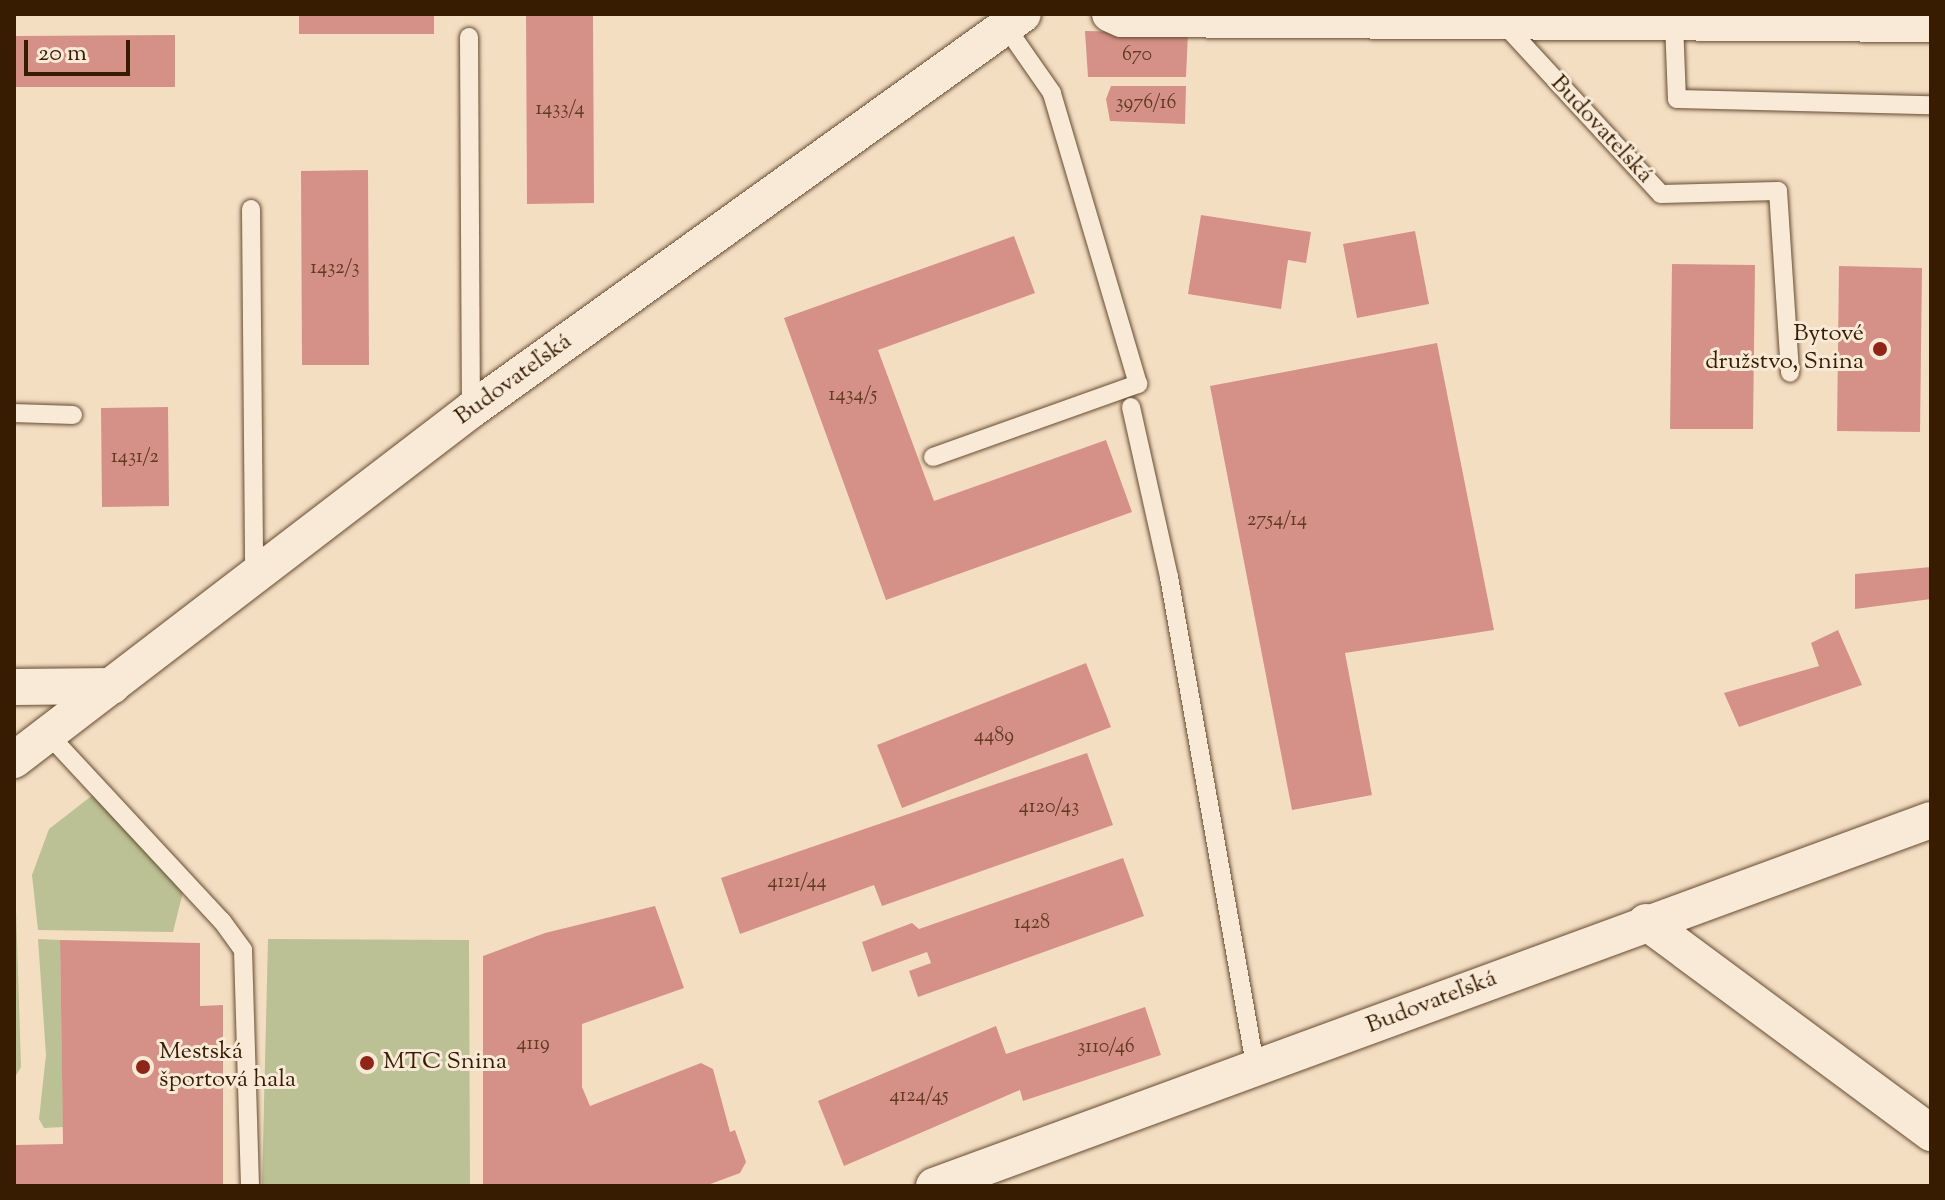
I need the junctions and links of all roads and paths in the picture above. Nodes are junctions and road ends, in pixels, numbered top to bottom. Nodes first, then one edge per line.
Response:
1 (1110, 14) edge
2 (1501, 17) edge
3 (1721, 17) edge
4 (1015, 20) edge
5 (1674, 22) junction
6 (1931, 24) edge
7 (469, 37) dead end
8 (1931, 105) edge
9 (251, 209) dead end
10 (1790, 373) dead end
11 (1131, 407) dead end
12 (471, 410) junction
13 (14, 413) edge
14 (73, 415) dead end
15 (933, 457) dead end
16 (254, 577) junction
17 (112, 686) junction
18 (14, 687) edge
19 (48, 734) junction
20 (14, 760) edge
21 (1931, 820) edge
22 (1646, 922) junction
23 (1256, 1069) junction
24 (1931, 1133) edge
25 (250, 1186) edge
26 (934, 1186) edge

1 - 2 street
2 - 5 street
2 - 10 lane, Budovateľská
3 - 5 street
3 - 6 street
4 - 12 street, Budovateľská
4 - 15 lane
5 - 8 lane
7 - 12 lane
9 - 16 lane
11 - 23 lane
12 - 16 street, Budovateľská
13 - 14 lane
16 - 17 street, Budovateľská
17 - 18 street
17 - 19 street, Budovateľská
19 - 20 street, Budovateľská
19 - 25 lane
21 - 22 street, Budovateľská
22 - 23 street, Budovateľská
22 - 24 street
23 - 26 street, Budovateľská

